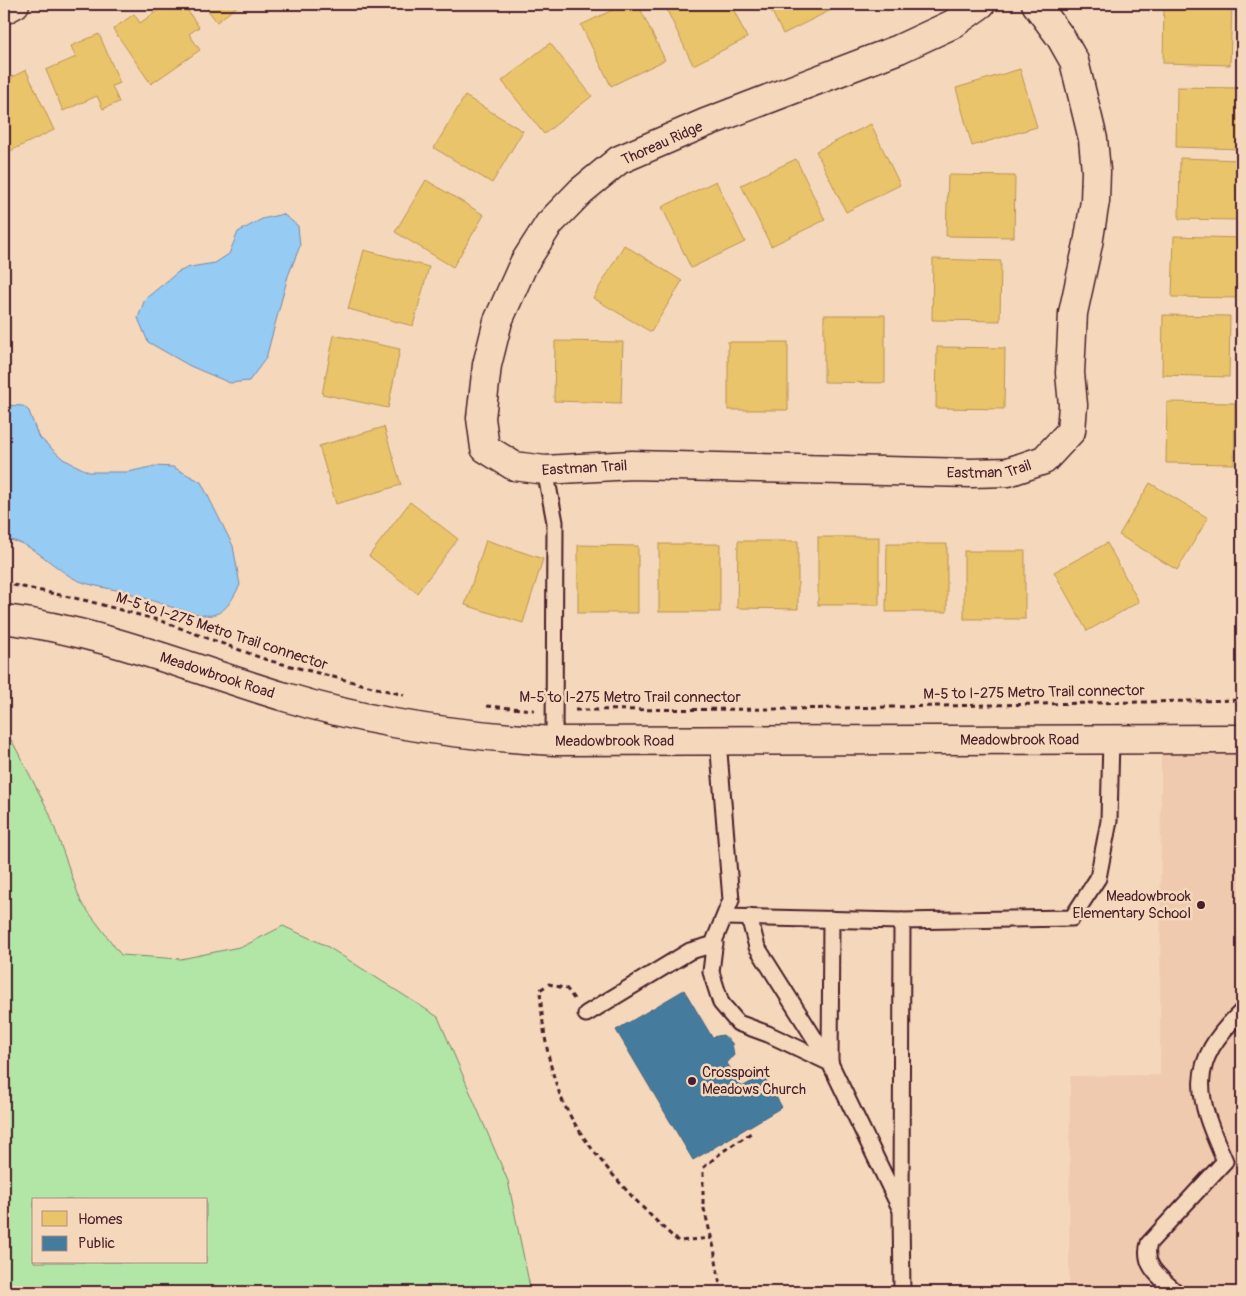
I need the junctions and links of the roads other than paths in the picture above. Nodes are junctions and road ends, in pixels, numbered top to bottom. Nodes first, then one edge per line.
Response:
1 (15, 4) edge
2 (981, 4) edge
3 (1036, 4) edge
4 (4, 10) edge
5 (485, 448) joint
6 (545, 470) junction
7 (4, 619) edge
8 (1111, 739) junction
9 (1242, 739) edge
10 (718, 740) junction
11 (554, 741) junction
12 (724, 916) junction
13 (750, 917) junction
14 (830, 919) junction
15 (902, 921) junction
16 (715, 944) junction
17 (1242, 1011) edge
18 (586, 1014) road end
19 (830, 1063) junction
20 (902, 1210) junction
21 (902, 1292) edge
22 (1176, 1292) edge

1 - 4 street
2 - 5 street, Thoreau Ridge
3 - 6 street, Eastman Trail
5 - 6 street, Eastman Trail
6 - 11 lane
7 - 11 street, Meadowbrook Road
8 - 9 street, Meadowbrook Road
8 - 10 street, Meadowbrook Road
8 - 15 lane
10 - 11 street, Meadowbrook Road
10 - 12 lane
12 - 13 lane
12 - 16 lane
13 - 14 lane
13 - 19 lane
14 - 15 lane
14 - 19 lane
15 - 20 lane
16 - 18 lane
16 - 19 lane
17 - 22 lane
19 - 20 lane
20 - 21 lane

